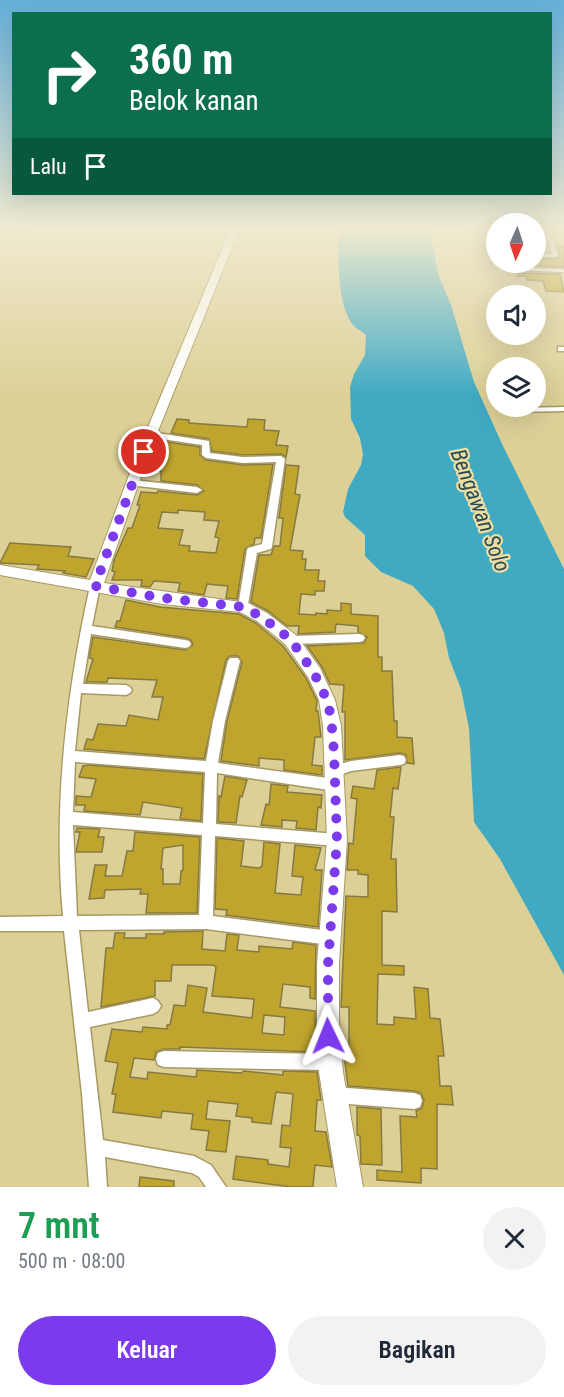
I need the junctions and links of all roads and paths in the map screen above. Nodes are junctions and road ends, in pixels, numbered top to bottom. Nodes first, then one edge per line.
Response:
1 (212, 285) edge
2 (546, 409) edge
3 (564, 409) edge
4 (151, 435) junction
5 (133, 483) junction
6 (197, 490) dead end
7 (0, 570) edge
8 (95, 586) junction
9 (243, 607) junction
10 (86, 629) junction
11 (358, 638) dead end
12 (291, 640) junction
13 (185, 644) dead end
14 (234, 661) dead end
15 (77, 688) junction
16 (126, 690) dead end
17 (69, 756) junction
18 (400, 760) dead end
19 (211, 767) junction
20 (334, 778) junction
21 (66, 818) junction
22 (208, 831) junction
23 (337, 840) junction
24 (206, 922) junction
25 (71, 923) junction
26 (0, 924) edge
27 (330, 938) junction
28 (153, 1006) dead end
29 (82, 1020) junction
30 (164, 1059) dead end
31 (330, 1062) junction
32 (335, 1095) junction
33 (414, 1101) dead end
34 (96, 1147) junction
35 (98, 1187) edge
36 (217, 1187) edge
37 (350, 1187) edge

1 - 4 street
2 - 3 street
4 - 5 street
4 - 9 street
5 - 6 street
5 - 8 street
7 - 8 street
8 - 9 street
8 - 10 street
9 - 12 street
10 - 13 street
10 - 15 street
11 - 12 street
12 - 20 street
14 - 19 street
15 - 16 street
15 - 17 street
17 - 19 street
17 - 21 street
18 - 20 street
19 - 20 street
19 - 22 street
20 - 23 street
21 - 22 street
21 - 25 street
22 - 23 street
22 - 24 street
23 - 27 street
24 - 25 street
24 - 27 street
25 - 26 street
25 - 29 street
27 - 31 street
28 - 29 street
29 - 34 street
30 - 31 street
31 - 32 street
32 - 33 street
32 - 37 street
34 - 35 street
34 - 36 street

